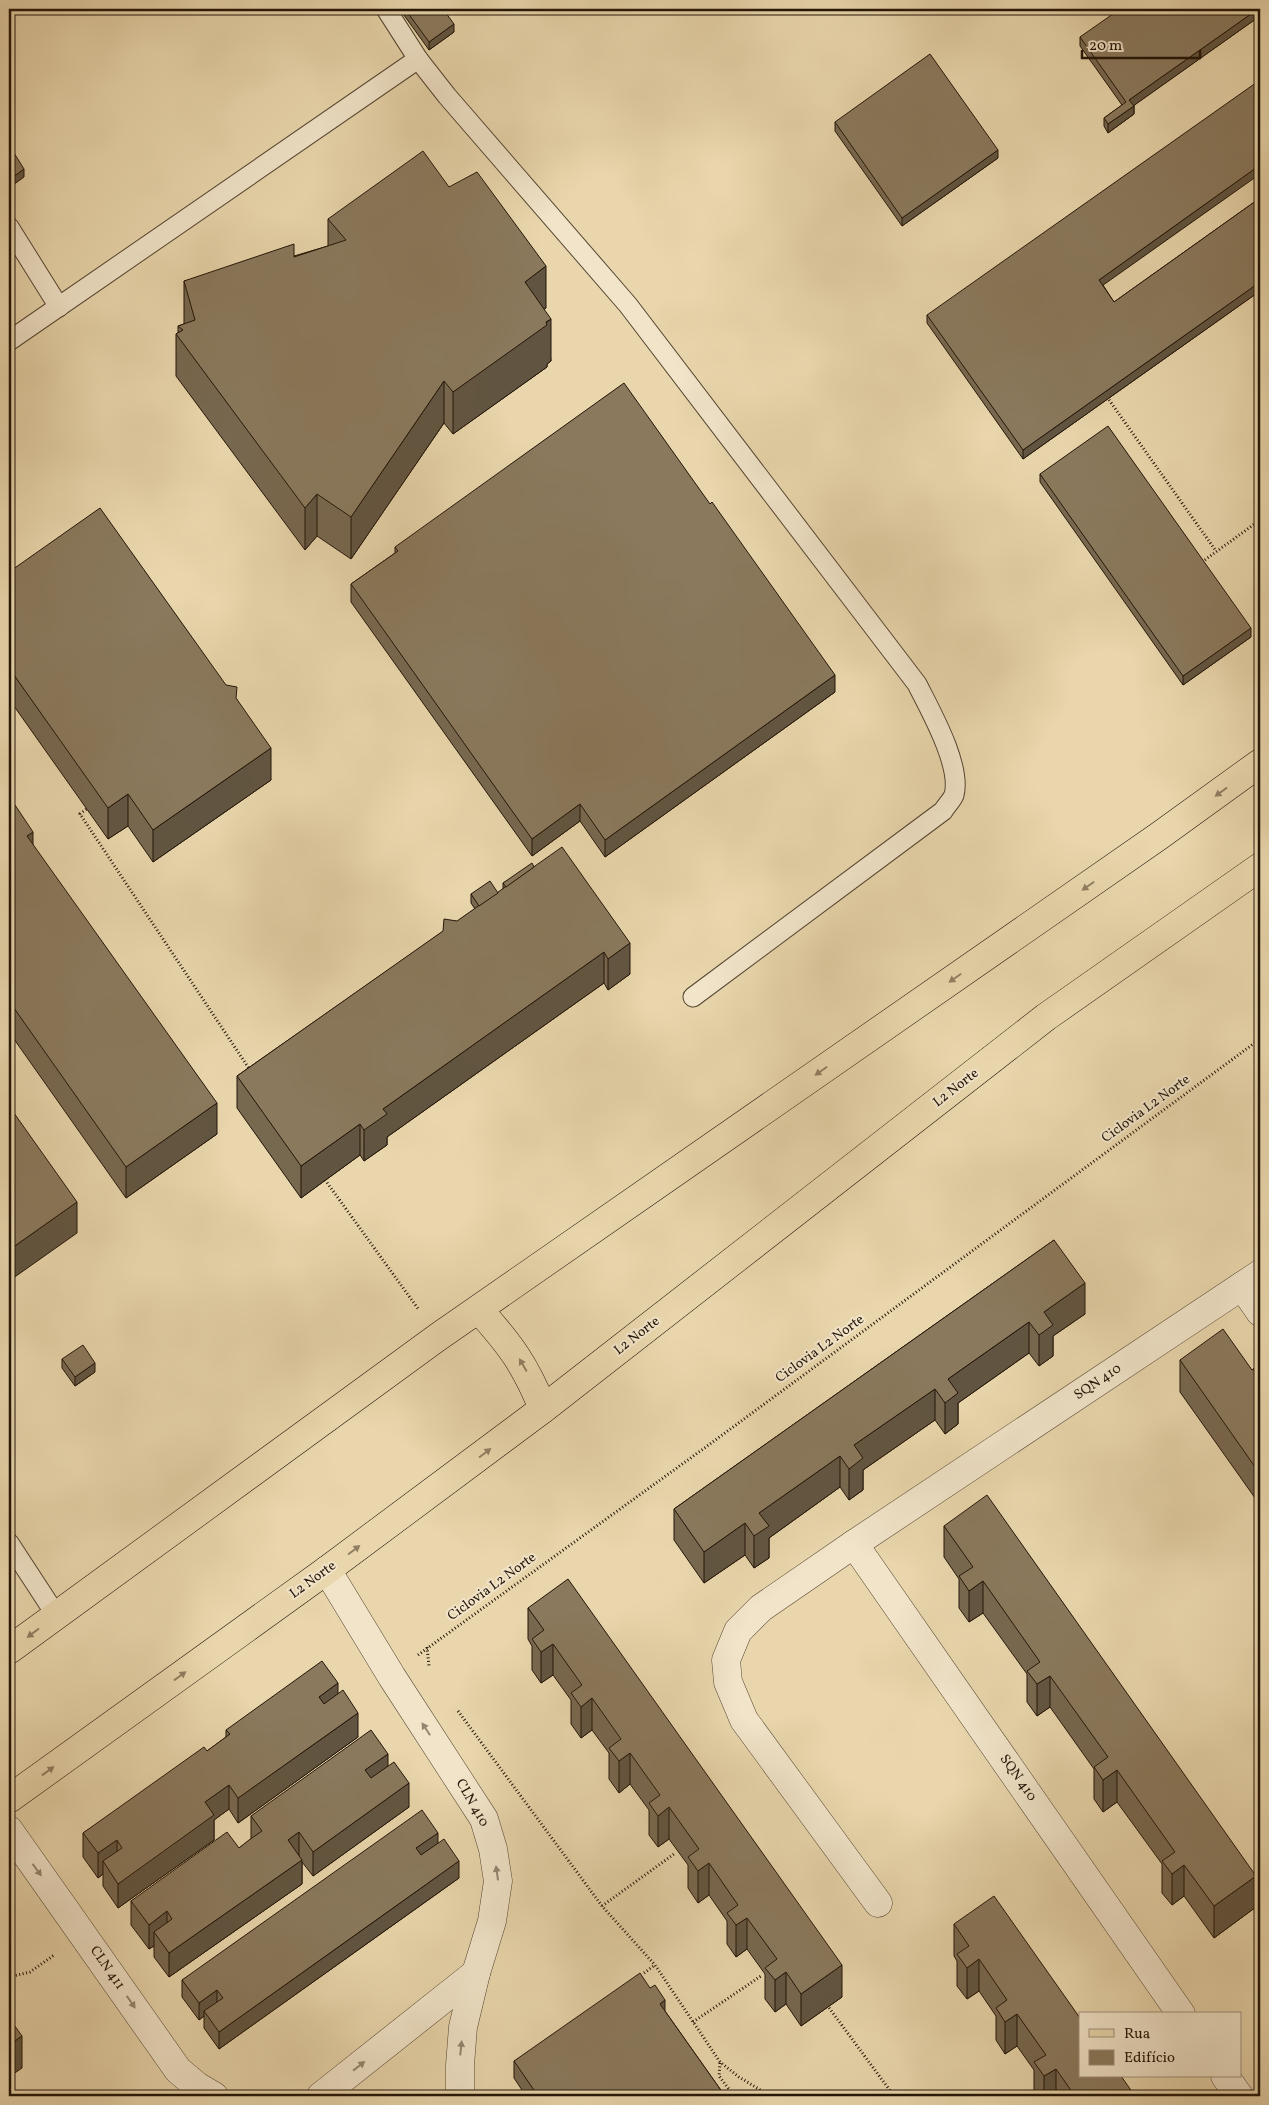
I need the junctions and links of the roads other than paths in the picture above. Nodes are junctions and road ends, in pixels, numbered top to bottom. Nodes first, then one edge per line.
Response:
1 (386, 9) edge
2 (418, 59) junction
3 (9, 227) edge
4 (59, 307) junction
5 (9, 342) edge
6 (1260, 763) edge
7 (1260, 868) edge
8 (693, 998) dead end
9 (1251, 1280) edge
10 (479, 1310) junction
11 (1260, 1312) edge
12 (543, 1409) junction
13 (9, 1543) edge
14 (854, 1544) junction
15 (327, 1570) junction
16 (56, 1615) junction
17 (9, 1650) edge
18 (9, 1799) edge
19 (9, 1830) edge
20 (878, 1903) dead end
21 (476, 1973) junction
22 (1181, 2012) edge
23 (1226, 2078) edge
24 (214, 2096) edge
25 (321, 2096) edge
26 (460, 2096) edge
27 (1239, 2096) edge

1 - 2 lane
2 - 4 lane
2 - 8 lane
3 - 4 lane
4 - 5 lane
6 -> 10 main road
7 - 12 main road, L2 Norte
9 - 11 street, SQN 410
9 - 14 street, SQN 410
12 -> 10 main road
10 - 16 main road
15 -> 12 main road, L2 Norte
13 - 16 lane
14 - 20 street, SQN 410
14 - 22 street, SQN 410
18 -> 15 main road, L2 Norte
21 -> 15 street, CLN 410
16 -> 17 main road
19 -> 24 street, CLN 411
25 -> 21 street
26 -> 21 street, CLN 410
23 - 27 street

